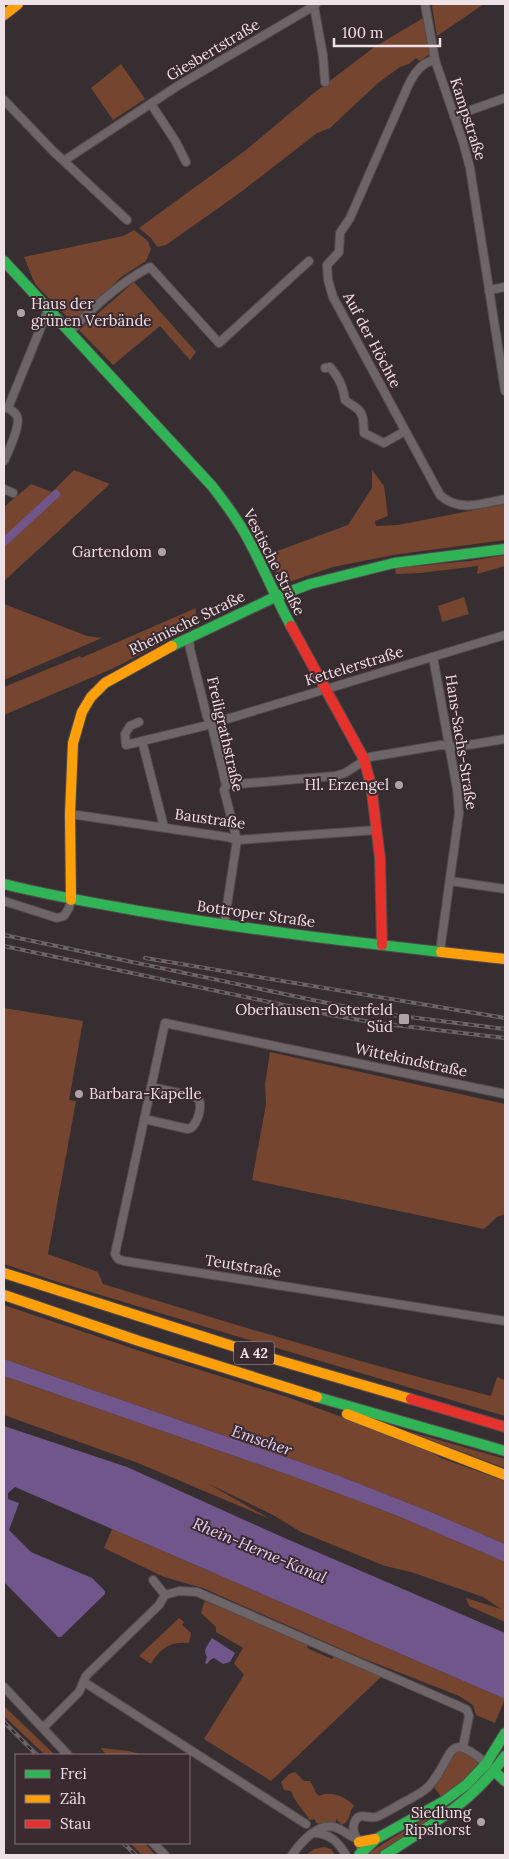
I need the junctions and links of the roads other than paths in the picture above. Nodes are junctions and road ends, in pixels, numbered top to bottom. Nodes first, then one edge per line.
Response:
1 (18, 4) edge
2 (425, 4) edge
3 (315, 5) edge
4 (4, 15) edge
5 (435, 60) junction
6 (325, 82) dead end
7 (505, 98) edge
8 (4, 100) edge
9 (151, 104) junction
10 (454, 116) junction
11 (65, 160) junction
12 (186, 162) dead end
13 (127, 220) dead end
14 (4, 261) edge
15 (309, 261) dead end
16 (505, 287) edge
17 (489, 290) junction
18 (48, 310) junction
19 (69, 333) junction
20 (325, 368) dead end
21 (505, 391) edge
22 (6, 408) edge
23 (405, 431) junction
24 (4, 462) edge
25 (4, 489) edge
26 (13, 493) dead end
27 (505, 499) edge
28 (505, 549) edge
29 (275, 597) junction
30 (505, 635) edge
31 (189, 638) junction
32 (433, 657) junction
33 (325, 689) junction
34 (138, 722) dead end
35 (211, 722) junction
36 (505, 739) edge
37 (142, 741) junction
38 (449, 746) junction
39 (364, 760) junction
40 (226, 785) junction
41 (70, 814) junction
42 (164, 827) junction
43 (377, 830) junction
44 (237, 840) junction
45 (450, 881) junction
46 (4, 884) edge
47 (505, 888) edge
48 (71, 900) junction
49 (4, 901) edge
50 (224, 925) junction
51 (382, 944) junction
52 (440, 951) junction
53 (505, 959) edge
54 (165, 1023) joint
55 (151, 1087) junction
56 (505, 1094) edge
57 (144, 1120) junction
58 (4, 1273) edge
59 (4, 1295) edge
60 (505, 1321) edge
61 (317, 1397) junction
62 (505, 1428) edge
63 (505, 1450) edge
64 (505, 1475) edge
65 (153, 1580) dead end
66 (166, 1595) junction
67 (84, 1682) junction
68 (4, 1687) edge
69 (43, 1728) junction
70 (505, 1733) edge
71 (463, 1748) junction
72 (67, 1754) edge
73 (505, 1756) edge
74 (486, 1764) junction
75 (495, 1772) junction
76 (505, 1781) edge
77 (306, 1824) dead end
78 (314, 1833) junction
79 (376, 1839) junction
80 (357, 1840) junction
81 (154, 1844) edge
82 (165, 1855) edge
83 (292, 1855) edge
84 (346, 1855) edge
85 (361, 1855) edge
86 (385, 1855) edge

1 - 4 main road
2 - 5 street, Kampstraße
3 - 6 street
3 - 9 street, Giesbertstraße
5 - 10 street, Kampstraße
5 - 23 street, Auf der Höchte
7 - 10 street
8 - 11 street
9 - 11 street, Giesbertstraße
9 - 12 street
10 - 17 street, Kampstraße
11 - 13 street
14 - 18 main road, Vestische Straße
15 - 19 street
16 - 17 street
17 - 21 street, Kampstraße
18 - 19 main road, Vestische Straße
18 - 22 street
19 - 29 main road, Vestische Straße
20 - 23 street
22 - 24 street
23 - 27 street, Auf der Höchte
25 - 26 street
28 - 29 main road, Rheinische Straße
29 - 31 main road, Rheinische Straße
29 - 33 main road, Vestische Straße
30 - 32 street, Kettelerstraße
31 - 35 street, Freiligrathstraße
31 - 41 main road, Rheinische Straße
32 - 33 street, Kettelerstraße
32 - 38 street, Hans-Sachs-Straße
33 - 35 street, Kettelerstraße
33 - 39 main road, Vestische Straße
34 - 37 street
35 - 37 street, Kettelerstraße
35 - 40 street, Freiligrathstraße
36 - 38 street
37 - 42 street
38 - 39 street
38 - 45 street, Hans-Sachs-Straße
39 - 40 street
39 - 43 main road, Vestische Straße
40 - 44 street, Freiligrathstraße
41 - 42 street, Baustraße
41 - 48 main road, Rheinische Straße
42 - 44 street, Baustraße
43 - 44 street, Baustraße
43 - 51 main road, Vestische Straße
44 - 50 street, Freiligrathstraße
45 - 47 street
45 - 52 street, Hans-Sachs-Straße
46 - 48 main road, Bottroper Straße
48 - 49 street
48 - 50 main road, Bottroper Straße
50 - 51 main road, Bottroper Straße
51 - 52 main road, Bottroper Straße
52 - 53 main road, Bottroper Straße
54 - 55 street, Teutstraße
54 - 56 street, Wittekindstraße
55 - 57 street, Teutstraße
55 - 57 street
57 - 60 street, Teutstraße
58 - 62 main road, A 42
59 - 61 main road, A 42
61 - 63 main road, A 42
61 - 64 main road
65 - 66 street
66 - 67 street
66 - 71 street
67 - 69 street
67 - 77 street
68 - 69 street
69 - 72 street
70 - 74 main road
71 - 74 street
71 - 80 street
73 - 75 main road
74 - 75 street
74 - 79 main road
75 - 76 main road
75 - 86 main road
78 - 80 street
78 - 83 street
78 - 84 street
79 - 80 main road
79 - 85 main road
80 - 85 street
81 - 82 street

